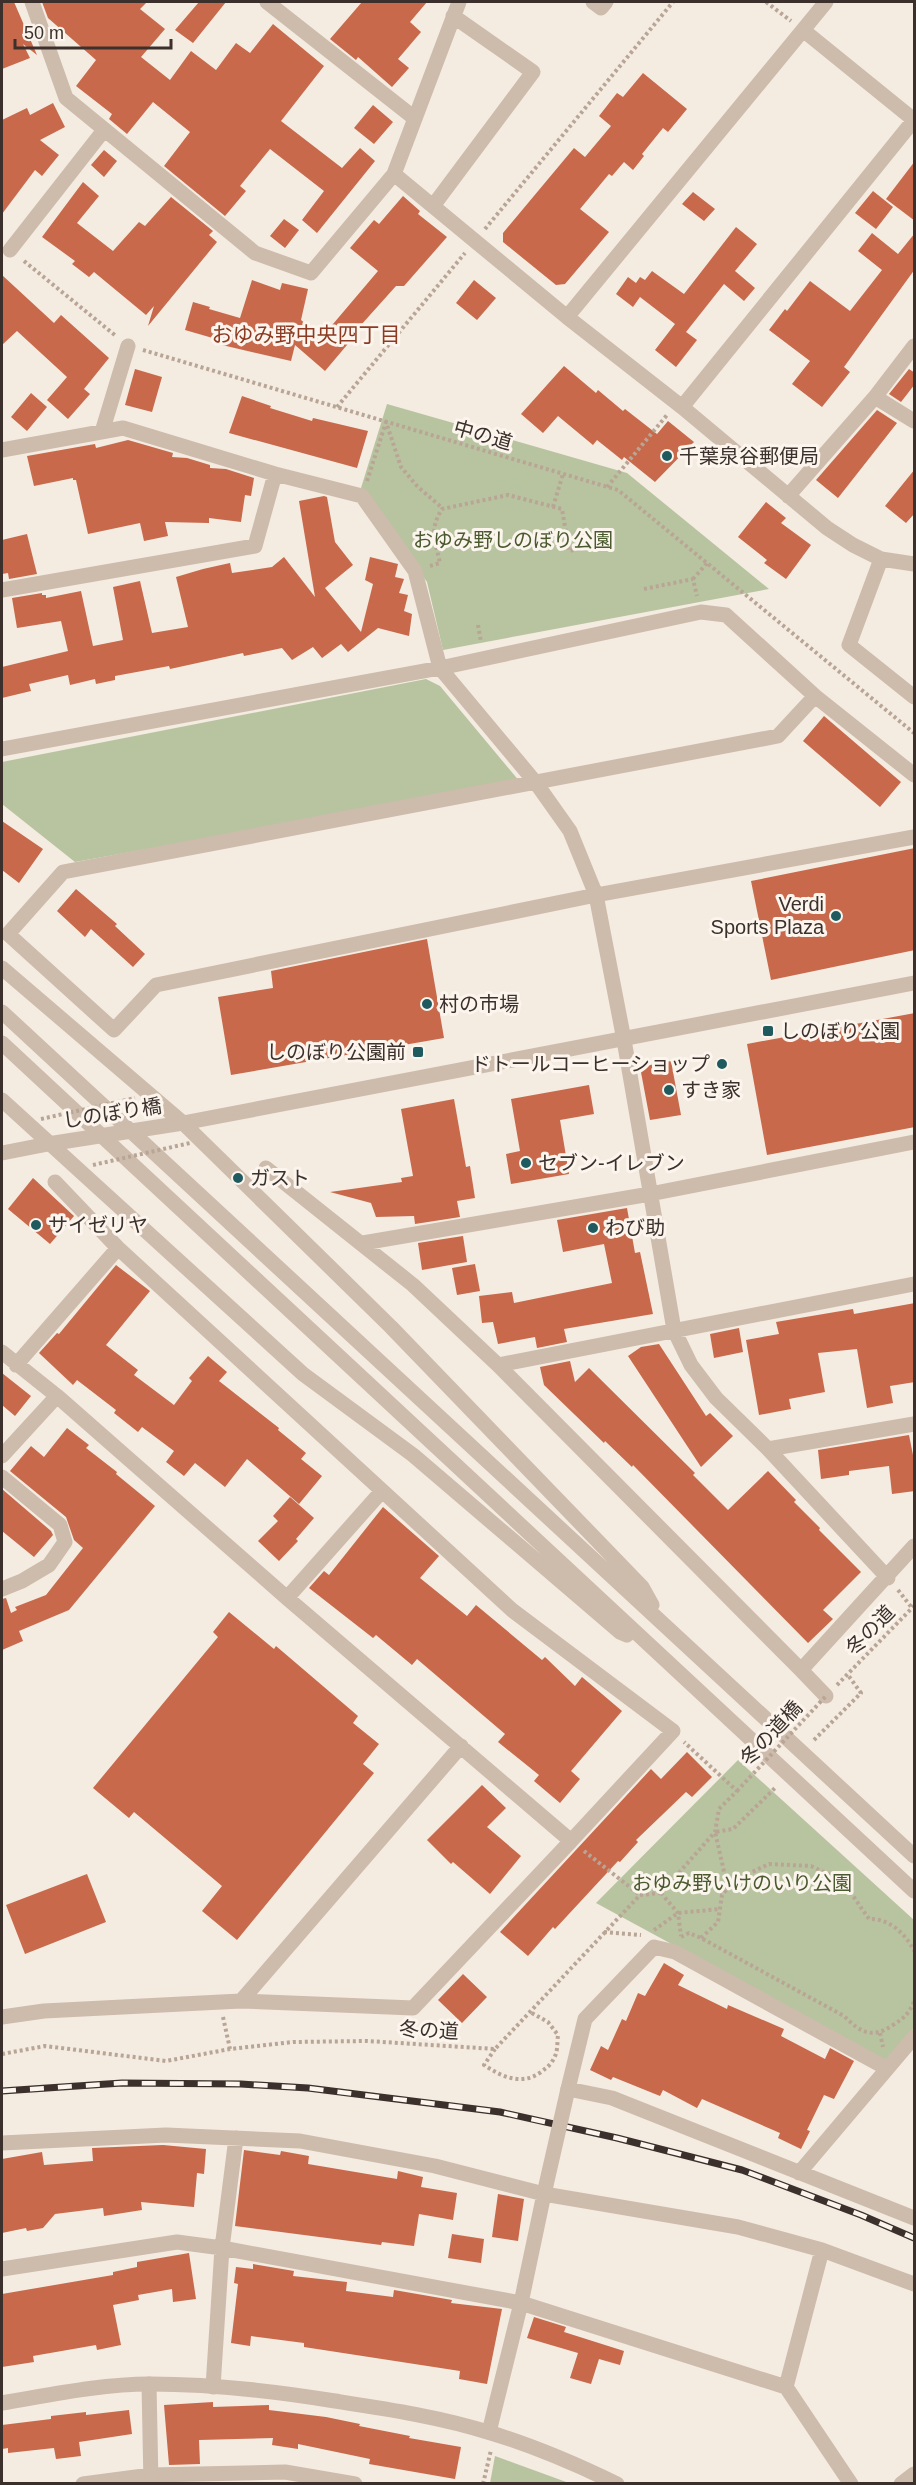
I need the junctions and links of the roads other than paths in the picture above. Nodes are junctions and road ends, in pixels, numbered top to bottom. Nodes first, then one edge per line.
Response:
1 (32, 2) edge
2 (267, 2) edge
3 (593, 2) edge
4 (606, 2) edge
5 (826, 2) edge
6 (456, 9) edge
7 (803, 30) junction
8 (413, 117) junction
9 (104, 130) junction
10 (394, 174) junction
11 (433, 206) junction
12 (10, 250) road end
13 (567, 317) junction
14 (128, 346) road end
15 (915, 346) edge
16 (875, 397) junction
17 (679, 405) junction
18 (915, 421) edge
19 (102, 432) junction
20 (2, 450) edge
21 (275, 474) junction
22 (788, 496) junction
23 (881, 559) junction
24 (915, 564) edge
25 (2, 590) edge
26 (440, 668) junction
27 (815, 696) junction
28 (915, 697) edge
29 (2, 749) edge
30 (915, 775) edge
31 (536, 783) junction
32 (915, 837) edge
33 (596, 895) junction
34 (2, 968) edge
35 (915, 983) edge
36 (2, 1012) edge
37 (624, 1040) junction
38 (2, 1043) edge
39 (2, 1100) edge
40 (183, 1123) junction
41 (915, 1142) edge
42 (48, 1144) junction
43 (2, 1153) edge
44 (266, 1168) dead end
45 (56, 1182) dead end
46 (650, 1194) junction
47 (363, 1243) junction
48 (118, 1248) junction
49 (915, 1284) edge
50 (674, 1330) junction
51 (2, 1352) edge
52 (16, 1365) junction
53 (498, 1365) junction
54 (57, 1396) junction
55 (915, 1424) edge
56 (768, 1449) junction
57 (2, 1456) edge
58 (2, 1477) edge
59 (382, 1491) junction
60 (915, 1546) edge
61 (888, 1578) junction
62 (2, 1589) edge
63 (287, 1598) junction
64 (660, 1618) junction
65 (646, 1644) junction
66 (801, 1670) junction
67 (826, 1696) road end
68 (461, 1746) junction
69 (571, 1840) junction
70 (915, 1856) edge
71 (915, 1891) edge
72 (241, 2001) junction
73 (2, 2017) edge
74 (915, 2037) edge
75 (886, 2068) junction
76 (568, 2089) junction
77 (236, 2138) junction
78 (2, 2143) edge
79 (799, 2173) junction
80 (544, 2194) junction
81 (914, 2216) edge
82 (222, 2248) junction
83 (822, 2250) junction
84 (2, 2269) edge
85 (915, 2284) edge
86 (521, 2303) junction
87 (148, 2384) junction
88 (786, 2386) junction
89 (213, 2387) junction
90 (2, 2403) edge
91 (489, 2432) junction
92 (915, 2474) edge
93 (151, 2479) edge
94 (83, 2484) edge
95 (355, 2484) edge
96 (617, 2484) edge
97 (851, 2484) edge
98 (901, 2484) edge

1 - 9 street
2 - 8 street
3 - 4 street
5 - 7 street
6 - 8 street
6 - 11 street
7 - 13 street
7 - 17 street
8 - 10 street
9 - 10 street
9 - 12 street
10 - 11 street
11 - 13 street
13 - 17 street
14 - 19 street
15 - 16 street
16 - 18 street
16 - 22 street
17 - 22 street
19 - 20 street
19 - 21 street
21 - 25 street
21 - 26 street
22 - 23 street
23 - 24 street
23 - 28 street
26 - 27 street
26 - 29 street
26 - 31 street
27 - 30 street
27 - 31 street
31 - 33 street
31 - 33 street
32 - 33 street
33 - 37 street
34 - 40 street
35 - 37 street, しのぼり橋
36 - 64 street
37 - 40 street, しのぼり橋
37 - 46 street
38 - 65 street
39 - 42 street
40 - 42 street, しのぼり橋, bridge
40 - 64 street
41 - 46 street
42 - 43 street, しのぼり橋
42 - 65 street
44 - 47 street
45 - 48 street
46 - 47 street
46 - 50 street
47 - 53 street
48 - 52 street
48 - 59 street
49 - 50 street
50 - 53 street
50 - 56 street
51 - 52 street
52 - 54 street
53 - 66 street
54 - 57 street
54 - 63 street
55 - 56 street
56 - 61 street
58 - 62 street
59 - 63 street
59 - 69 street
60 - 61 street
61 - 66 street
63 - 68 street
64 - 70 street
65 - 71 street
66 - 67 street
68 - 69 street
68 - 72 street
69 - 72 street
72 - 73 street
74 - 75 street
75 - 76 street
75 - 79 street
76 - 79 street
76 - 80 street, bridge
77 - 78 street
77 - 80 street
77 - 82 street
79 - 81 street
80 - 83 street
80 - 86 street
82 - 84 street
82 - 86 street
82 - 89 street
83 - 85 street
83 - 88 street
86 - 88 street
86 - 91 street
87 - 89 street
87 - 90 street
87 - 93 street
88 - 97 street
89 - 91 street
91 - 96 street
92 - 98 street
93 - 94 street
93 - 95 street

